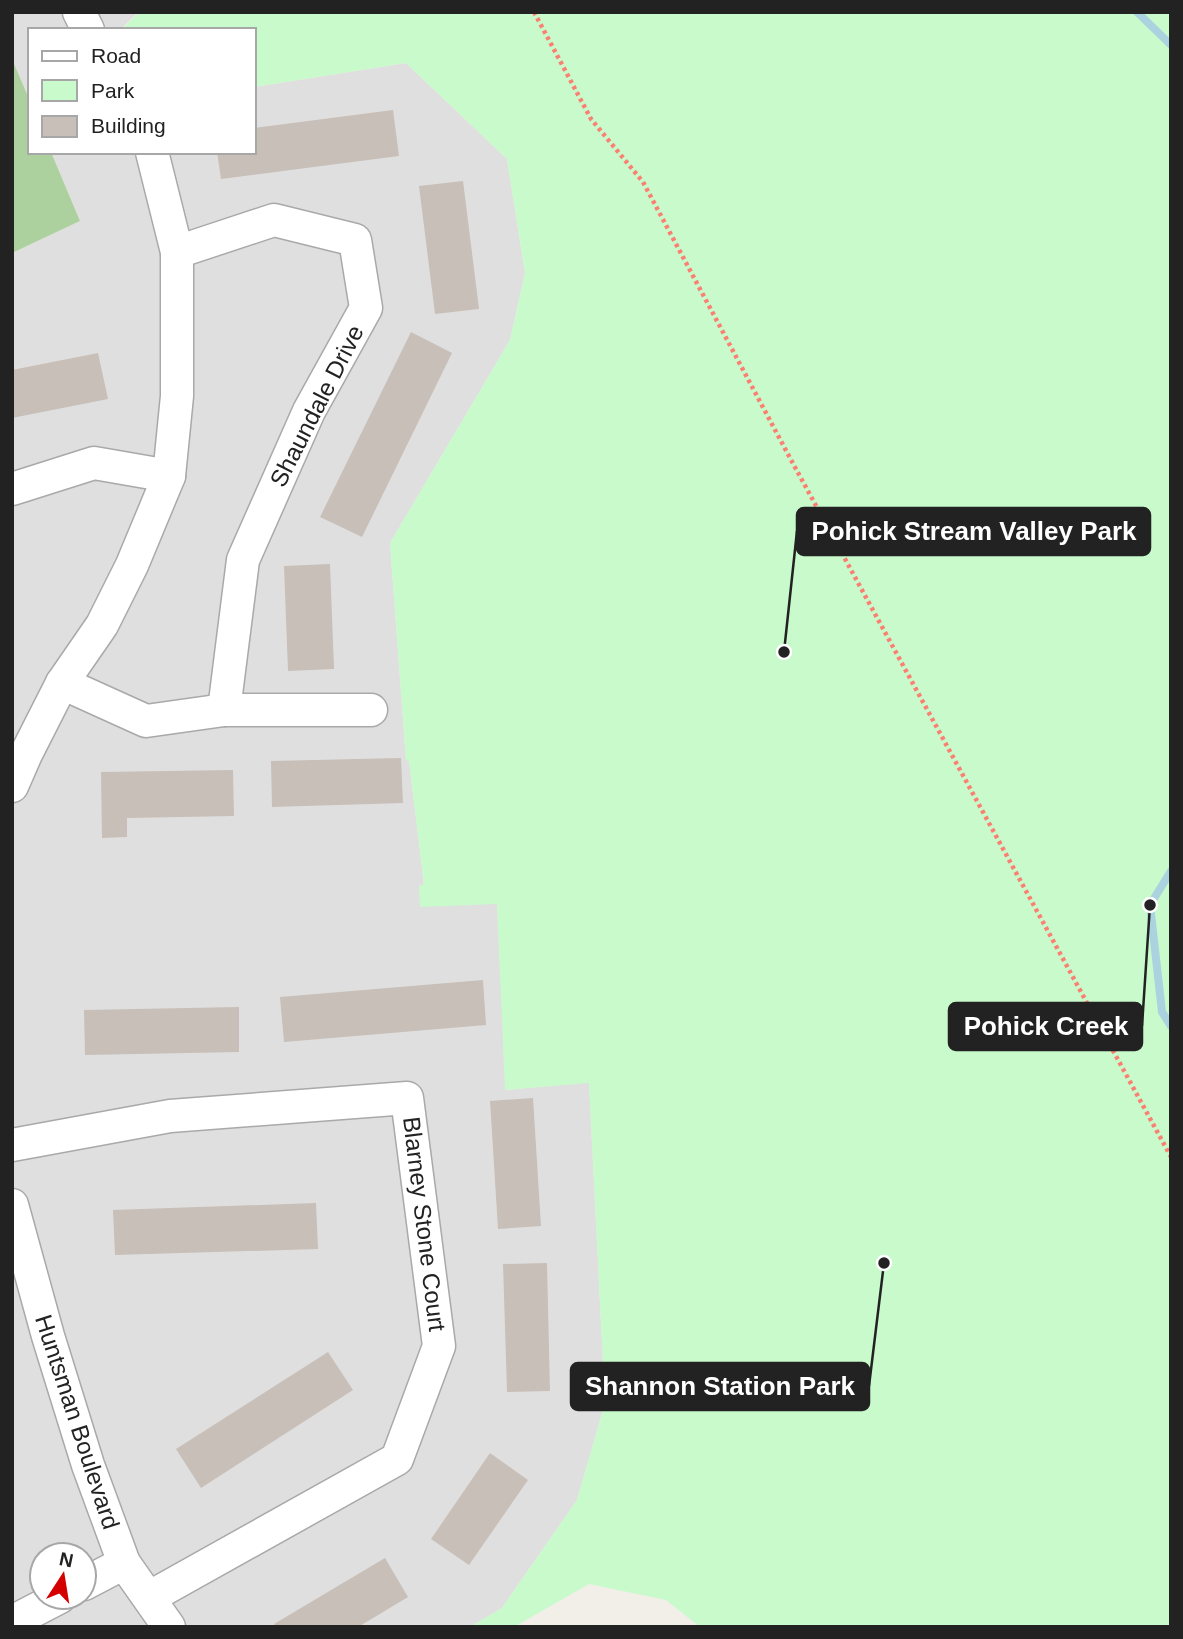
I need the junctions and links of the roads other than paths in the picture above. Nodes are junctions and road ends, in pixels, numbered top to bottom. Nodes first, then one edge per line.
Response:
1 (79, 12) edge
2 (87, 28) edge
3 (152, 154) edge
4 (177, 252) junction
5 (169, 476) junction
6 (12, 489) edge
7 (62, 683) junction
8 (224, 710) junction
9 (372, 710) dead end
10 (12, 786) edge
11 (12, 1145) edge
12 (12, 1205) edge
13 (124, 1563) junction
14 (98, 1577) edge
15 (150, 1597) junction
16 (33, 1611) edge
17 (12, 1622) edge
18 (169, 1627) edge

1 - 2 street
3 - 4 street
4 - 5 street
4 - 8 street, Shaundale Drive
5 - 6 street
5 - 7 street
7 - 8 street
7 - 10 street
8 - 9 street
11 - 15 street, Blarney Stone Court
12 - 13 street, Huntsman Boulevard
13 - 14 street
13 - 15 street, Huntsman Boulevard
15 - 18 street, Huntsman Boulevard
16 - 17 street

